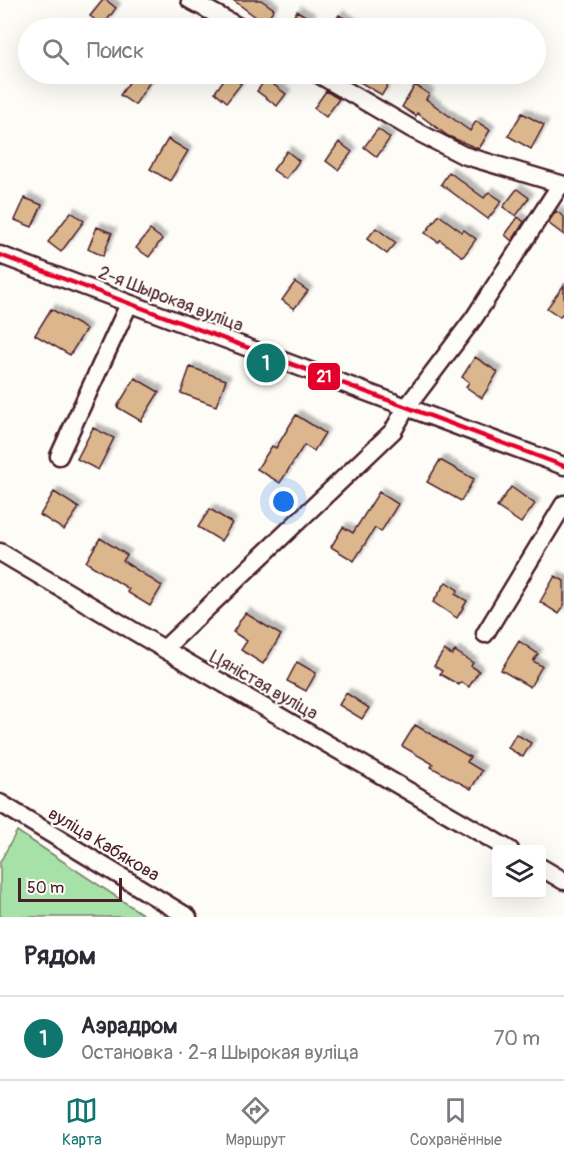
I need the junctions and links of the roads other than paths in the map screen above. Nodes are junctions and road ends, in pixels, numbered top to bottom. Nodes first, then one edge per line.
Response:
1 (190, 0) edge
2 (222, 18) edge
3 (335, 84) edge
4 (563, 184) edge
5 (0, 255) edge
6 (129, 304) junction
7 (406, 408) junction
8 (59, 456) dead end
9 (564, 466) edge
10 (564, 504) edge
11 (0, 552) edge
12 (485, 634) dead end
13 (164, 649) junction
14 (0, 803) edge
15 (503, 845) edge
16 (546, 870) edge
17 (564, 881) edge
18 (188, 917) edge

1 - 2 street
3 - 4 street
4 - 7 street
5 - 6 street, 2-я Шырокая вуліца
6 - 7 street, 2-я Шырокая вуліца
6 - 8 street
7 - 9 street, 2-я Шырокая вуліца
7 - 13 street
10 - 12 street
11 - 13 street, Цяністая вуліца
13 - 15 street, Цяністая вуліца
14 - 18 street, вуліца Кабякова
16 - 17 street

